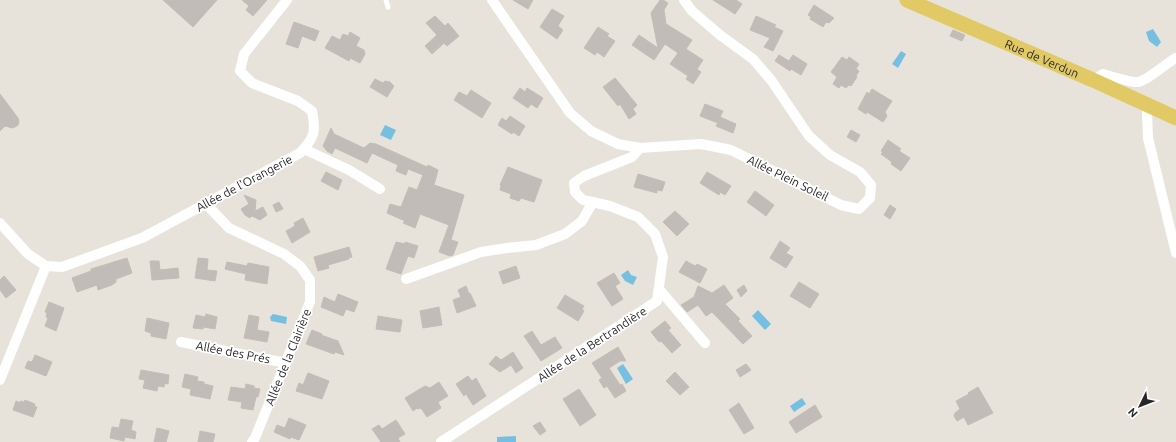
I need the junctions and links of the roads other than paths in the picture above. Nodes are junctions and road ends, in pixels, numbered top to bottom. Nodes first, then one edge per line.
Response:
1 (287, 0) edge
2 (386, 0) edge
3 (492, 0) edge
4 (684, 0) edge
5 (907, 0) edge
6 (388, 7) dead end
7 (1176, 58) edge
8 (1093, 80) junction
9 (1148, 105) junction
10 (1176, 118) edge
11 (640, 148) junction
12 (304, 150) junction
13 (380, 189) dead end
14 (593, 202) junction
15 (206, 204) junction
16 (0, 222) edge
17 (1176, 253) edge
18 (46, 266) junction
19 (406, 279) dead end
20 (659, 289) junction
21 (181, 342) dead end
22 (705, 343) dead end
23 (286, 363) junction
24 (0, 380) edge
25 (252, 442) edge
26 (440, 442) edge

1 - 12 street, Allée de l'Orangerie
2 - 6 lane
3 - 11 street, Allée Plein Soleil
4 - 11 street, Allée Plein Soleil
5 - 8 main road, Rue de Verdun
7 - 8 street
8 - 9 main road, Rue de Verdun
9 - 10 main road, Rue de Verdun
9 - 17 street
11 - 14 street, Allée de la Bertrandière
12 - 13 street
12 - 15 street, Allée de l'Orangerie
14 - 19 street
14 - 20 street, Allée de la Bertrandière
15 - 18 street, Allée de l'Orangerie
15 - 23 street, Allée de la Clairière
16 - 18 street
18 - 24 street
20 - 22 street
20 - 26 street, Allée de la Bertrandière
21 - 23 street, Allée des Prés
23 - 25 street, Allée de la Clairière

